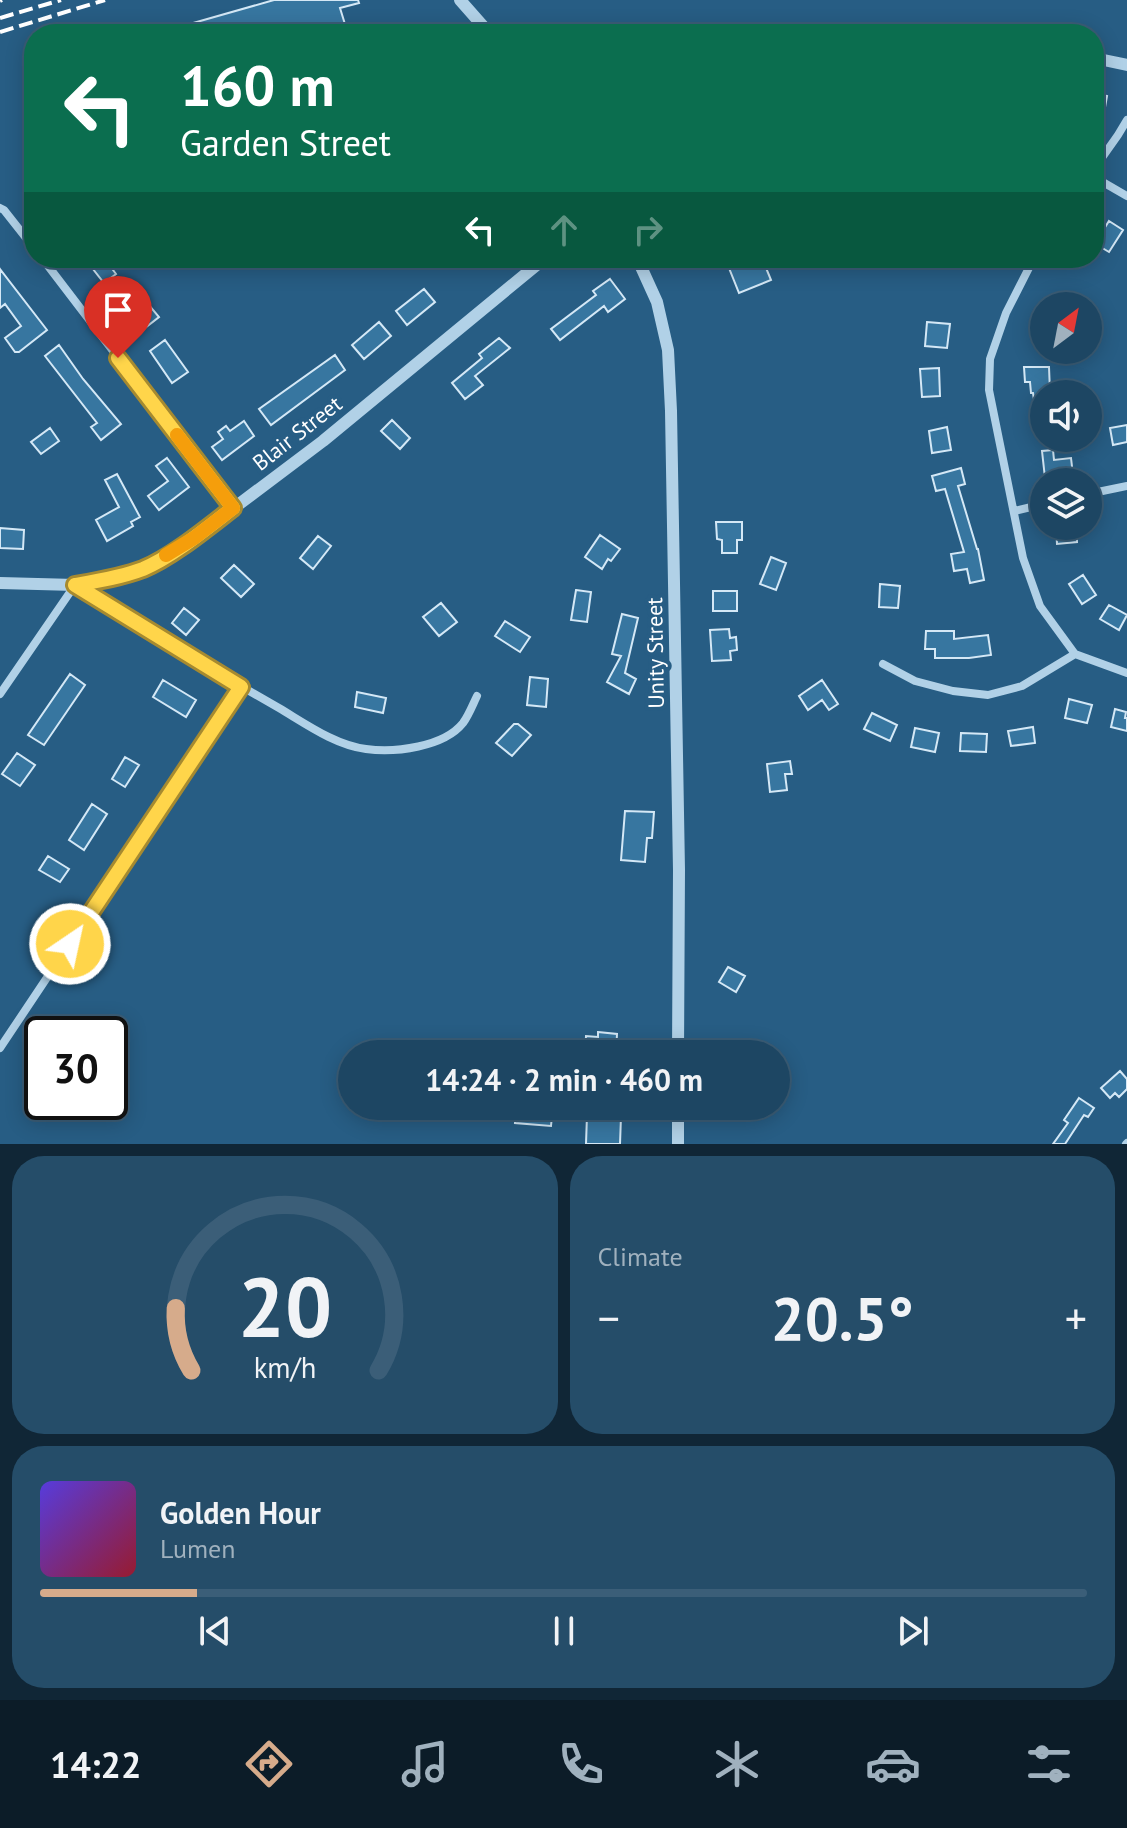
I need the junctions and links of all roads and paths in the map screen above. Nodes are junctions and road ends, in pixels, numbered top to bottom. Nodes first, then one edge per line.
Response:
1 (460, 0) edge
2 (481, 24) edge
3 (1104, 60) edge
4 (1127, 65) edge
5 (1127, 120) edge
6 (1104, 154) edge
7 (1104, 183) edge
8 (1127, 196) edge
9 (0, 208) edge
10 (24, 235) edge
11 (50, 268) edge
12 (533, 268) edge
13 (642, 268) edge
14 (1029, 268) edge
15 (1127, 486) edge
16 (1102, 491) edge
17 (1030, 507) edge
18 (233, 508) junction
19 (1014, 511) junction
20 (0, 583) edge
21 (75, 585) junction
22 (1075, 654) junction
23 (883, 664) dead end
24 (1127, 673) edge
25 (241, 687) junction
26 (0, 694) edge
27 (477, 696) dead end
28 (678, 1040) edge
29 (0, 1048) edge
30 (678, 1120) edge
31 (678, 1144) edge

1 - 2 street
3 - 4 street
5 - 6 street
7 - 8 street
9 - 10 street
11 - 18 street
12 - 18 street, Blair Street
13 - 28 street, Unity Street
14 - 19 street
15 - 16 street
17 - 19 street
18 - 21 street, Blair Street
19 - 22 street
20 - 21 street, Blair Street
21 - 25 street
21 - 26 street
22 - 23 street
22 - 24 street
25 - 27 street
25 - 29 street
30 - 31 street

